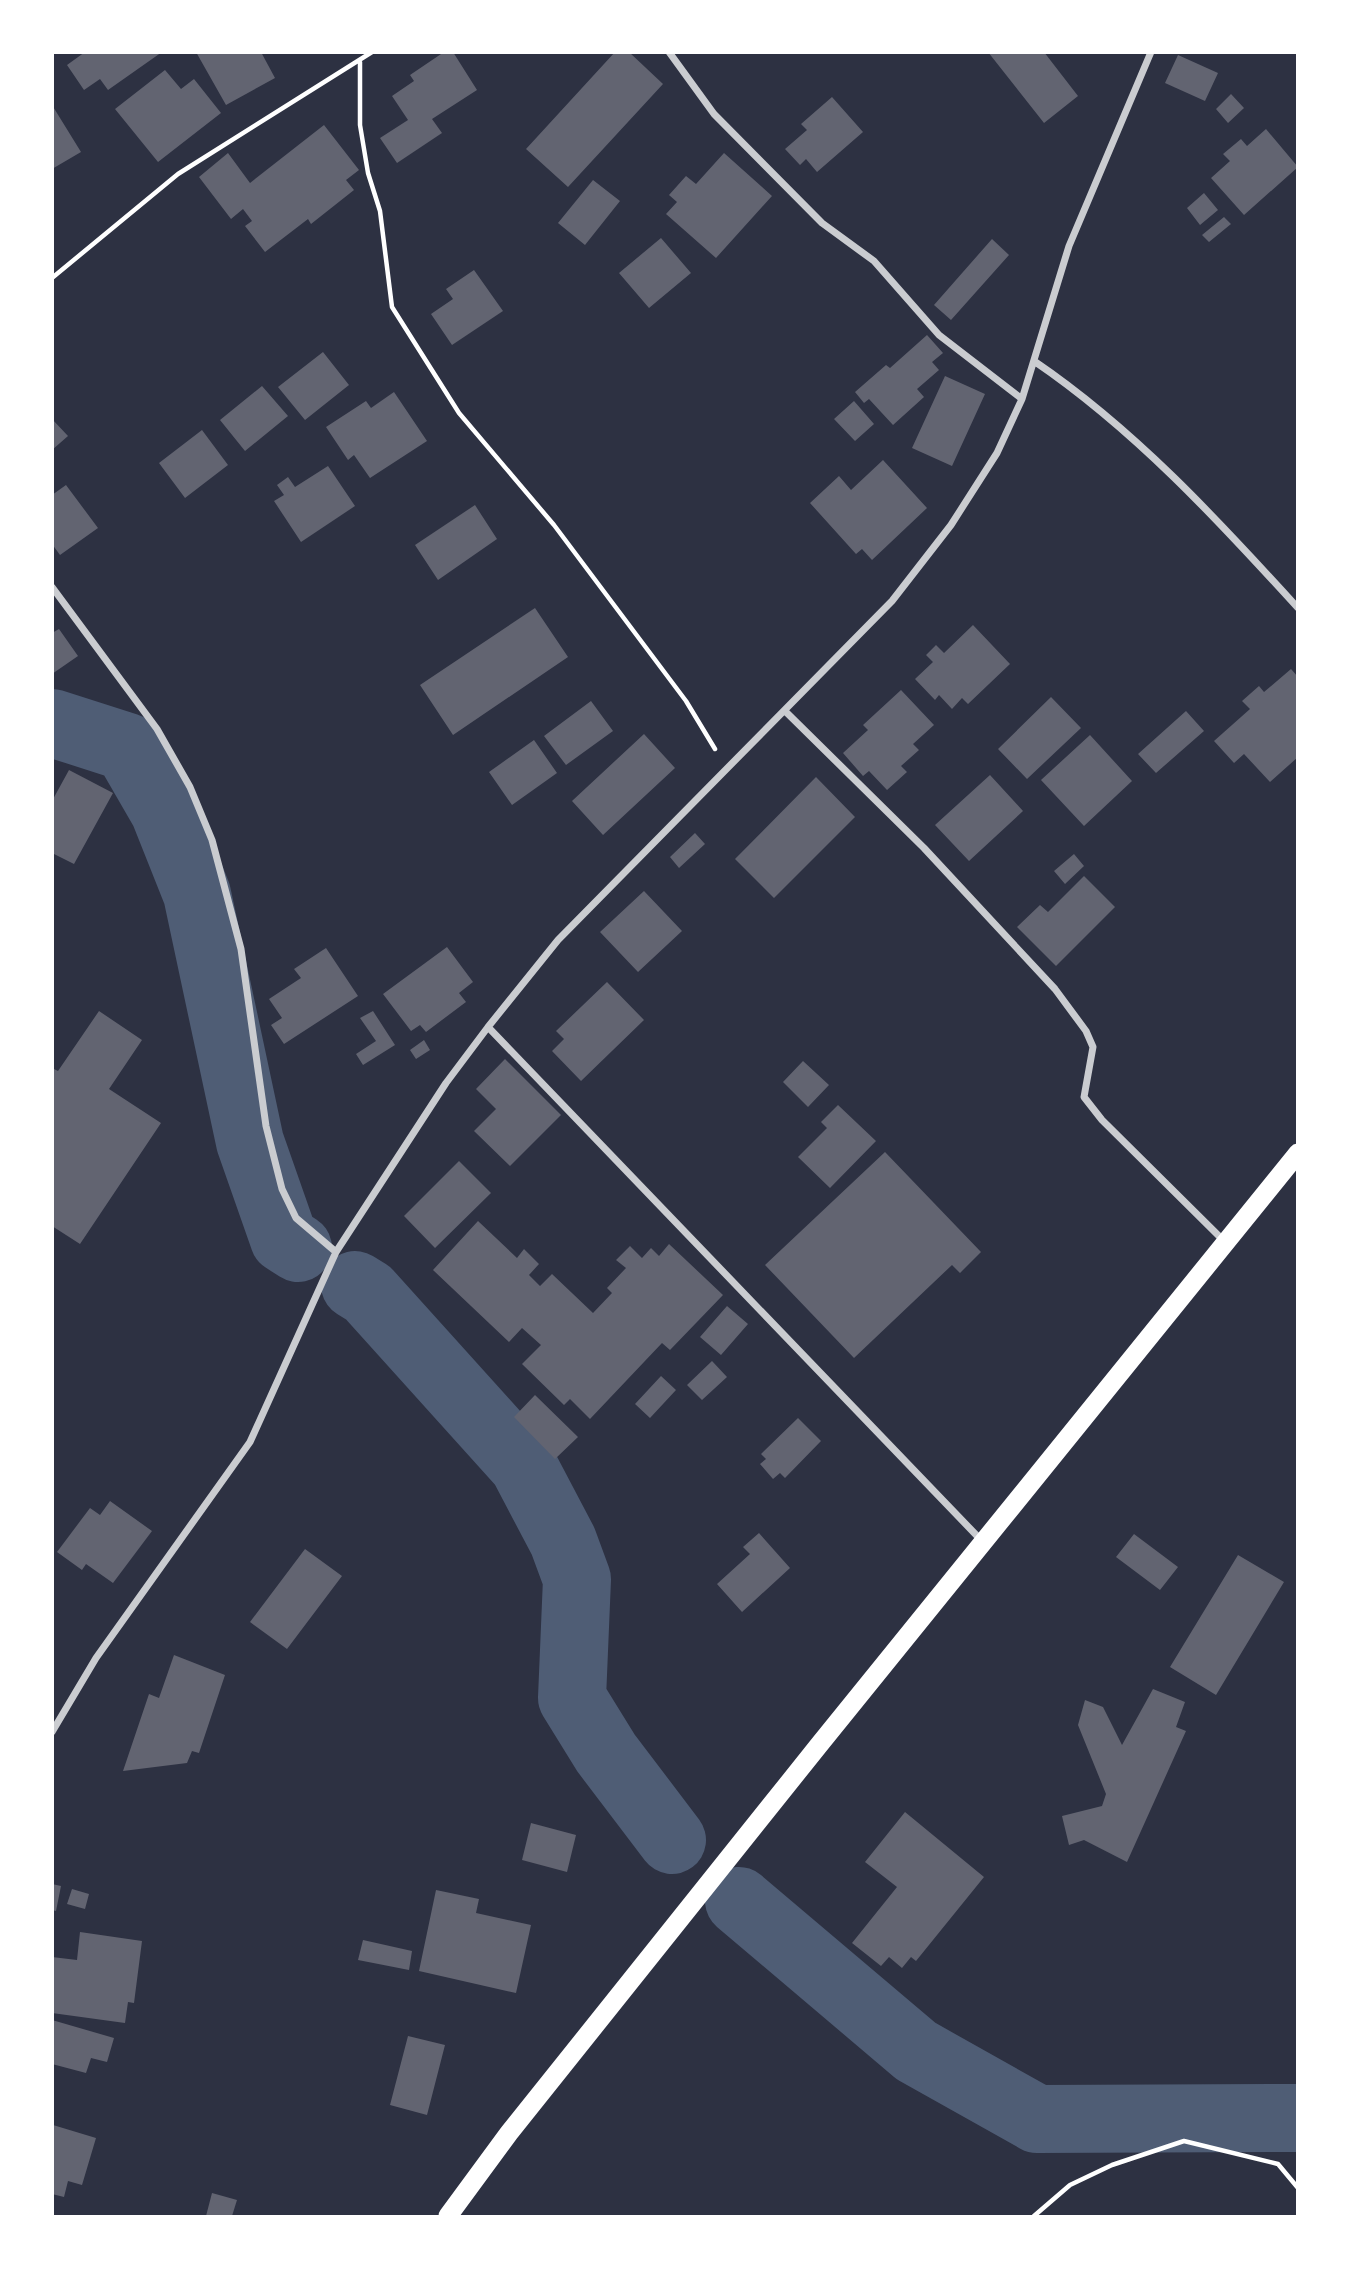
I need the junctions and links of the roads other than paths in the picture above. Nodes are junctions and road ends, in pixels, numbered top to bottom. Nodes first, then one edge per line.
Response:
1 (669, 52) edge
2 (1151, 52) edge
3 (1034, 360) junction
4 (1022, 399) junction
5 (52, 587) edge
6 (1297, 608) edge
7 (785, 711) junction
8 (488, 1027) junction
9 (1297, 1153) edge
10 (1225, 1242) junction
11 (336, 1252) junction
12 (982, 1541) junction
13 (52, 1732) edge
14 (448, 2217) edge

1 - 4 street
2 - 3 street
3 - 4 street
3 - 6 street
4 - 7 street
5 - 11 street
7 - 8 street
7 - 10 street
8 - 11 street
8 - 12 street
9 - 10 highway
10 - 12 highway
11 - 13 street
12 - 14 highway

